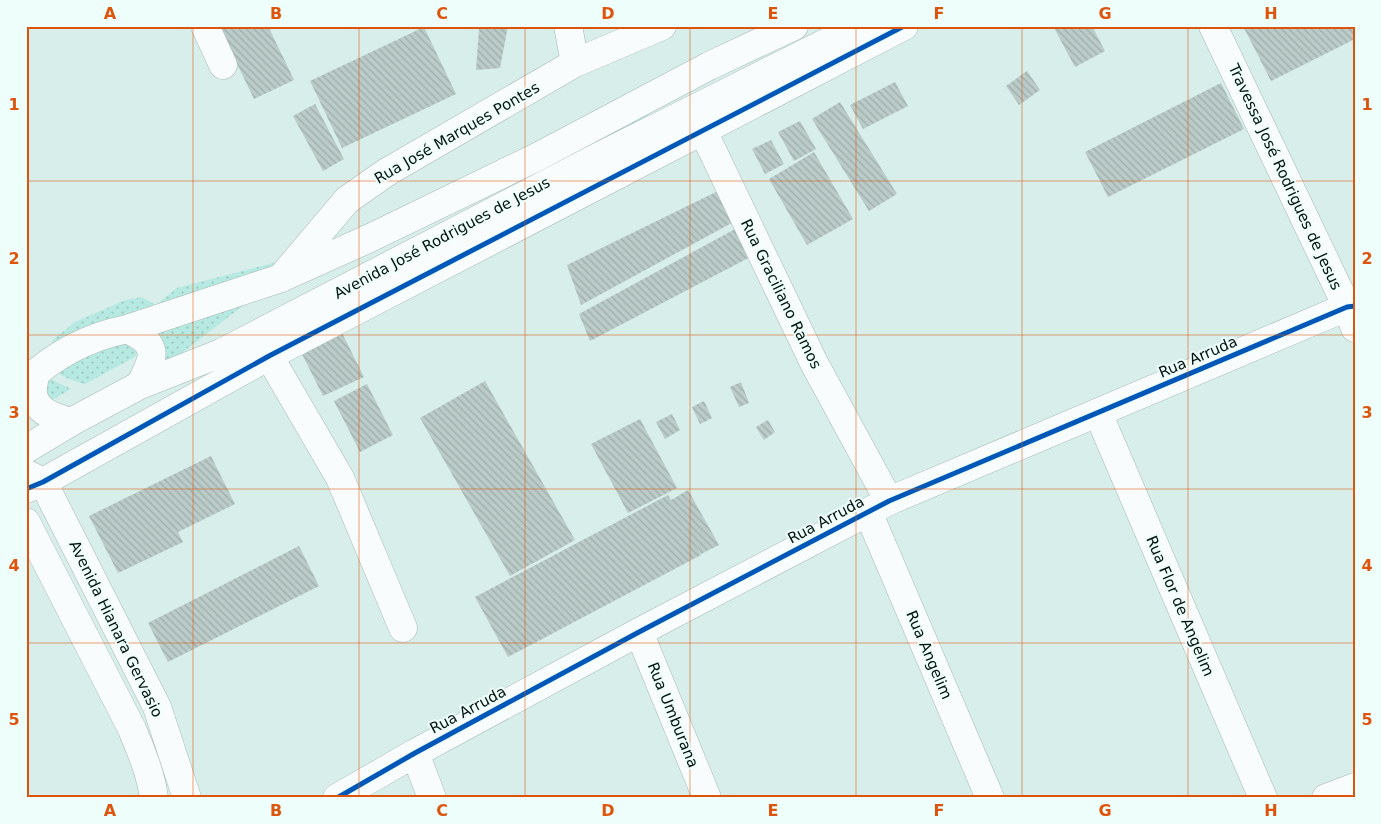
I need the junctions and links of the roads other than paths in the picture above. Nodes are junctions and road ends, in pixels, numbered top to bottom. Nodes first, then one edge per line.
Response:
1 (205, 26) edge
2 (568, 26) edge
3 (662, 26) edge
4 (794, 26) edge
5 (859, 26) edge
6 (904, 26) edge
7 (1213, 26) edge
8 (575, 63) junction
9 (222, 65) dead end
10 (736, 89) junction
11 (703, 131) junction
12 (282, 278) junction
13 (1352, 314) edge
14 (127, 329) junction
15 (221, 353) junction
16 (269, 356) junction
17 (31, 378) edge
18 (140, 385) junction
19 (1098, 414) junction
20 (71, 422) junction
21 (26, 449) edge
22 (32, 482) edge
23 (878, 507) junction
24 (26, 522) edge
25 (404, 628) dead end
26 (639, 632) junction
27 (415, 753) junction
28 (1355, 787) edge
29 (154, 798) edge
30 (187, 798) edge
31 (337, 798) edge
32 (432, 798) edge
33 (707, 798) edge
34 (990, 798) edge
35 (1263, 798) edge
36 (1326, 798) edge

1 - 9 street
2 - 8 street
3 - 8 street, Rua José Marques Pontes
4 - 12 street, Avenida José Rodrigues de Jesus
5 - 10 street, Avenida José Rodrigues de Jesus
6 - 11 street
7 - 13 street, Travessa José Rodrigues de Jesus
8 - 12 street, Rua José Marques Pontes
10 - 11 street
10 - 15 street, Avenida José Rodrigues de Jesus
11 - 16 street
11 - 23 street, Rua Graciliano Ramos
12 - 14 street, Avenida José Rodrigues de Jesus
13 - 19 street, Rua Arruda
14 - 17 street, Avenida José Rodrigues de Jesus
14 - 18 street
15 - 16 street
15 - 18 street, Avenida José Rodrigues de Jesus
16 - 22 street
16 - 25 street
17 - 20 street
18 - 20 street, Avenida José Rodrigues de Jesus
19 - 23 street, Rua Arruda
19 - 35 street, Rua Flor de Angelim
20 - 21 street, Avenida José Rodrigues de Jesus
22 - 30 street, Avenida Hianara Gervasio
23 - 26 street, Rua Arruda
23 - 34 street, Rua Angelim
24 - 29 street, Avenida Hianara Gervasio
26 - 27 street, Rua Arruda
26 - 33 street, Rua Umburana
27 - 31 street, Rua Arruda
27 - 32 street
28 - 36 street

